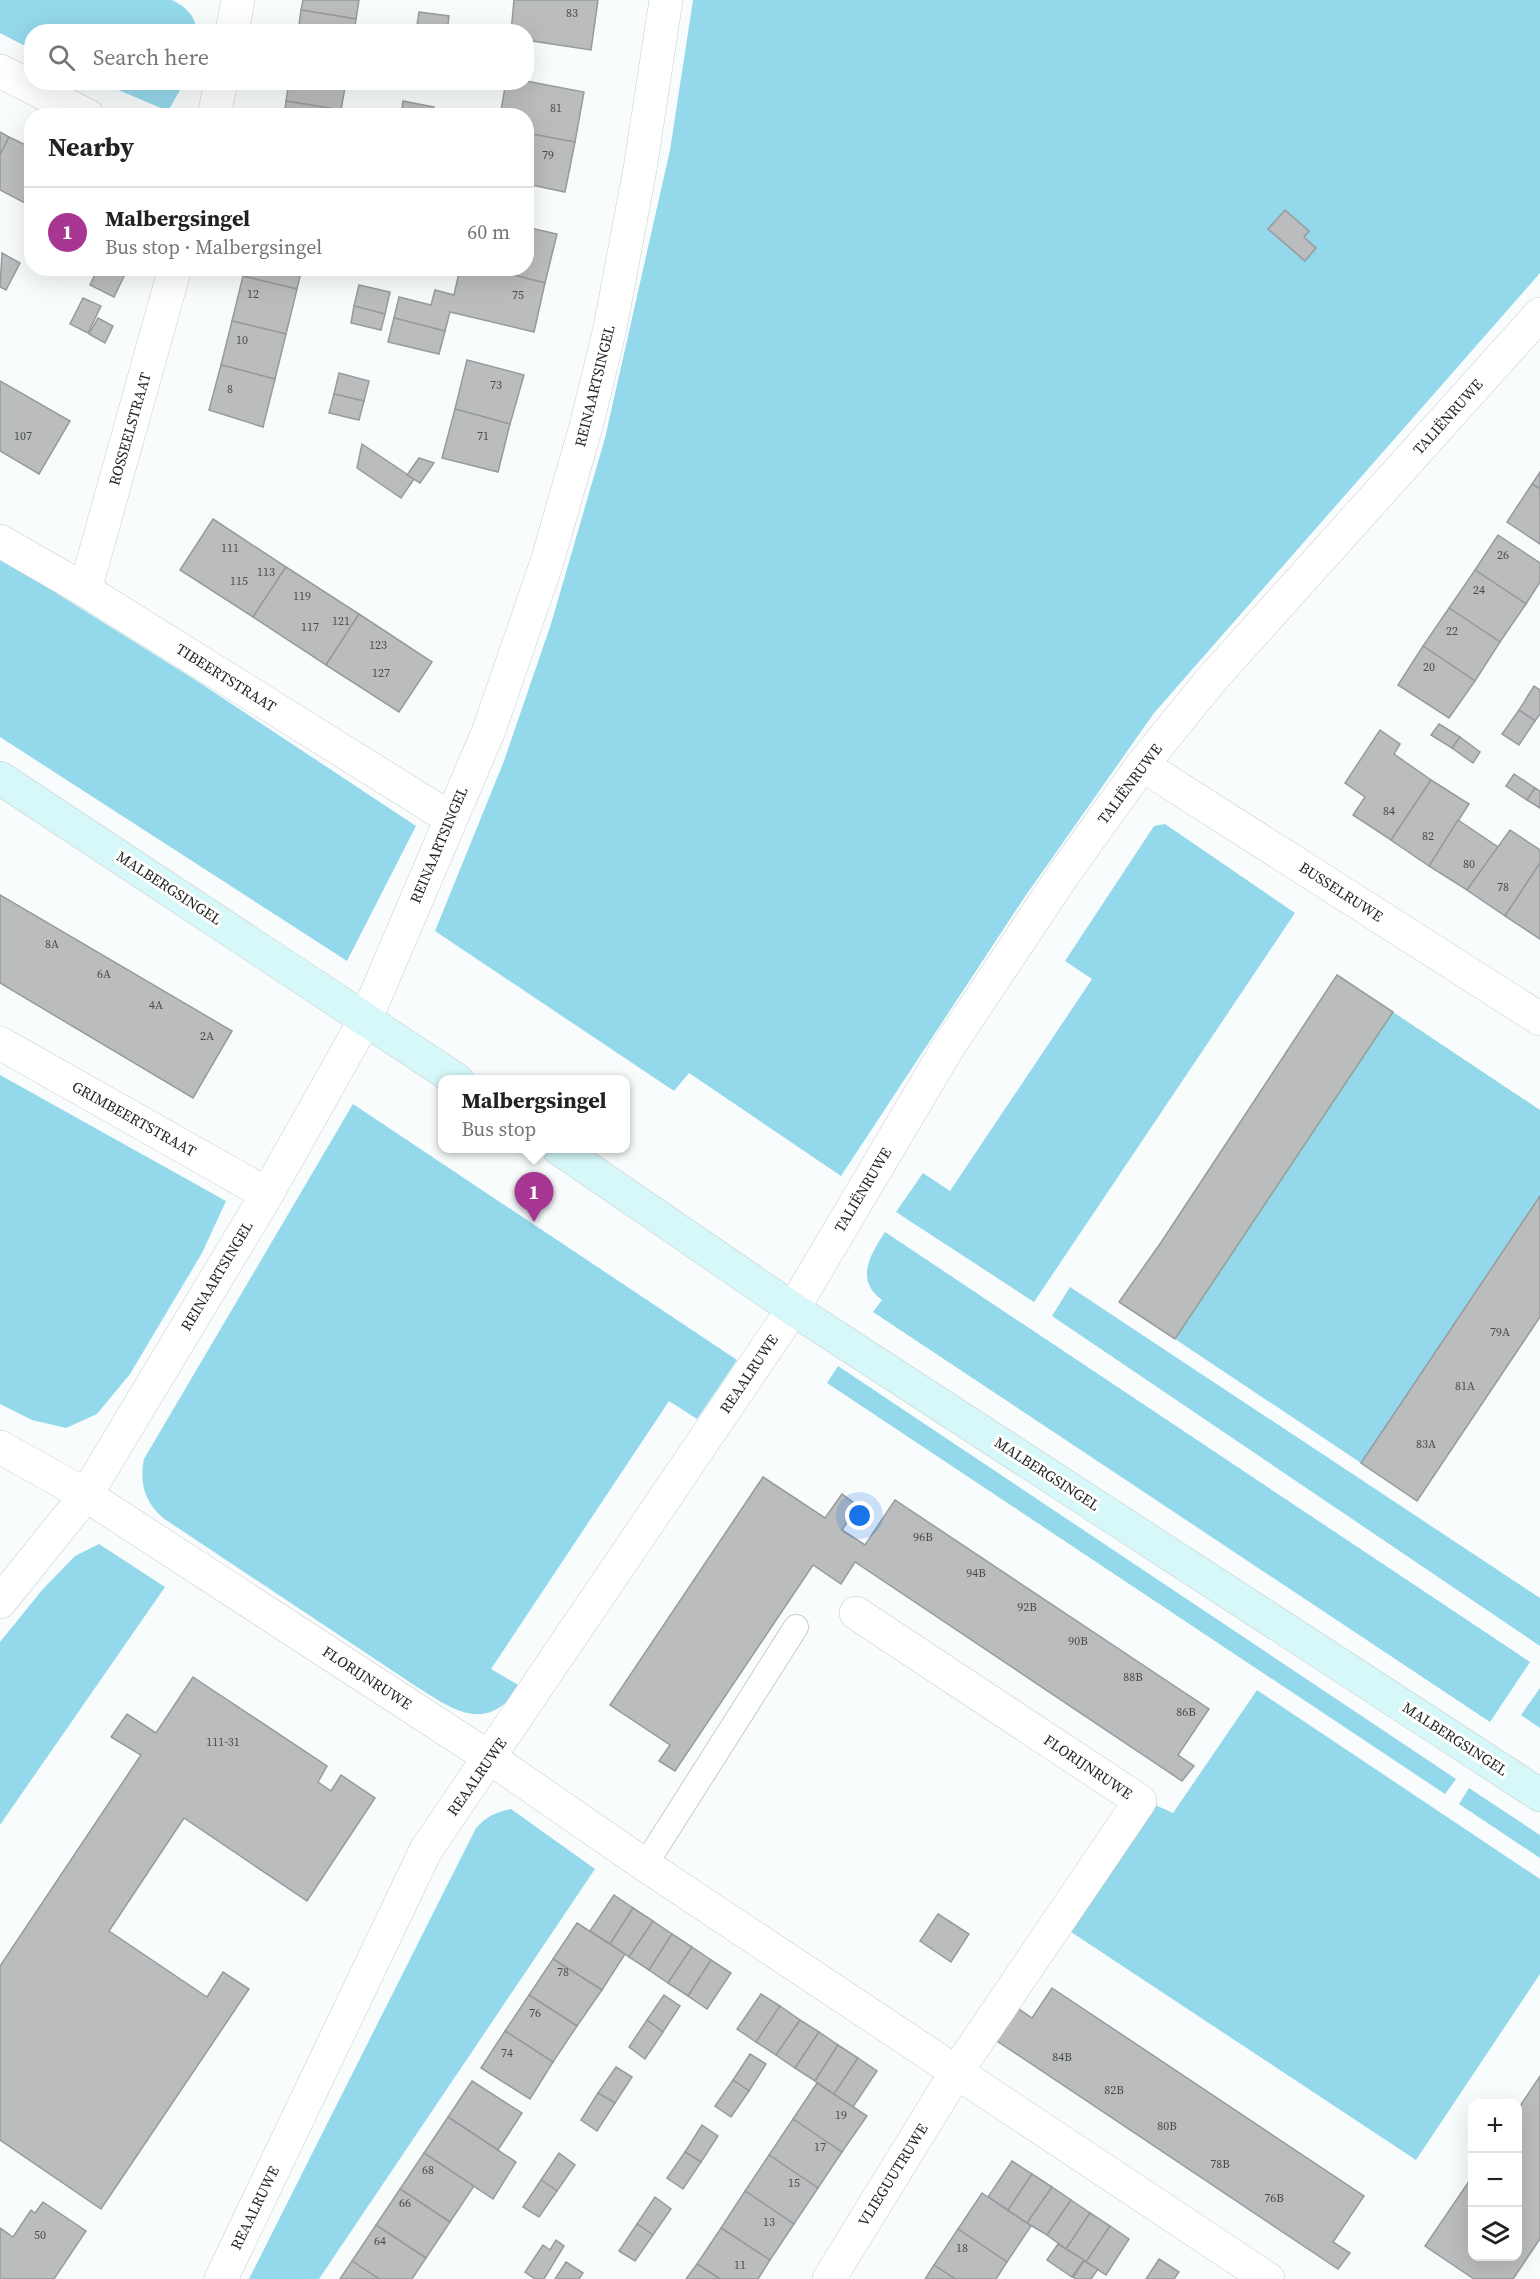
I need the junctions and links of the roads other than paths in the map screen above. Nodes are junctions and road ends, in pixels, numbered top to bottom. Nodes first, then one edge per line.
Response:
1 (238, 0) edge
2 (666, 0) edge
3 (234, 24) edge
4 (0, 71) edge
5 (24, 83) edge
6 (37, 90) edge
7 (219, 90) edge
8 (72, 108) edge
9 (216, 108) edge
10 (173, 276) edge
11 (1540, 314) edge
12 (0, 541) edge
13 (85, 590) junction
14 (1142, 765) junction
15 (0, 778) edge
16 (450, 818) junction
17 (366, 1018) junction
18 (1540, 1019) edge
19 (0, 1043) edge
20 (450, 1075) edge
21 (564, 1153) edge
22 (267, 1194) junction
23 (793, 1309) junction
24 (0, 1447) edge
25 (86, 1495) junction
26 (0, 1602) edge
27 (856, 1613) dead end
28 (796, 1627) dead end
29 (490, 1758) junction
30 (1540, 1795) edge
31 (645, 1865) junction
32 (957, 2071) junction
33 (221, 2279) edge
34 (829, 2279) edge
35 (1268, 2279) edge

1 - 3 street
2 - 16 street, REINAARTSINGEL
4 - 5 street
6 - 8 street
7 - 9 street
10 - 13 street, ROSSEELSTRAAT
11 - 14 street, TALIËNRUWE
12 - 13 street, TIBEERTSTRAAT
13 - 16 street, TIBEERTSTRAAT
14 - 18 street, BUSSELRUWE
14 - 23 street, TALIËNRUWE
15 - 17 street, MALBERGSINGEL
16 - 17 street, REINAARTSINGEL
17 - 20 street, MALBERGSINGEL
17 - 22 street, REINAARTSINGEL
19 - 22 street, GRIMBEERTSTRAAT
21 - 23 street, MALBERGSINGEL
22 - 25 street, REINAARTSINGEL
23 - 29 street, REAALRUWE
23 - 30 street, MALBERGSINGEL
24 - 25 street
25 - 26 street, REINAARTSINGEL
25 - 29 street, FLORIJNRUWE
27 - 32 street, FLORIJNRUWE
28 - 31 lane
29 - 31 street, FLORIJNRUWE
29 - 33 street, REAALRUWE
31 - 32 street, FLORIJNRUWE
32 - 34 street, VLIEGUUTRUWE
32 - 35 street, FLORIJNRUWE

